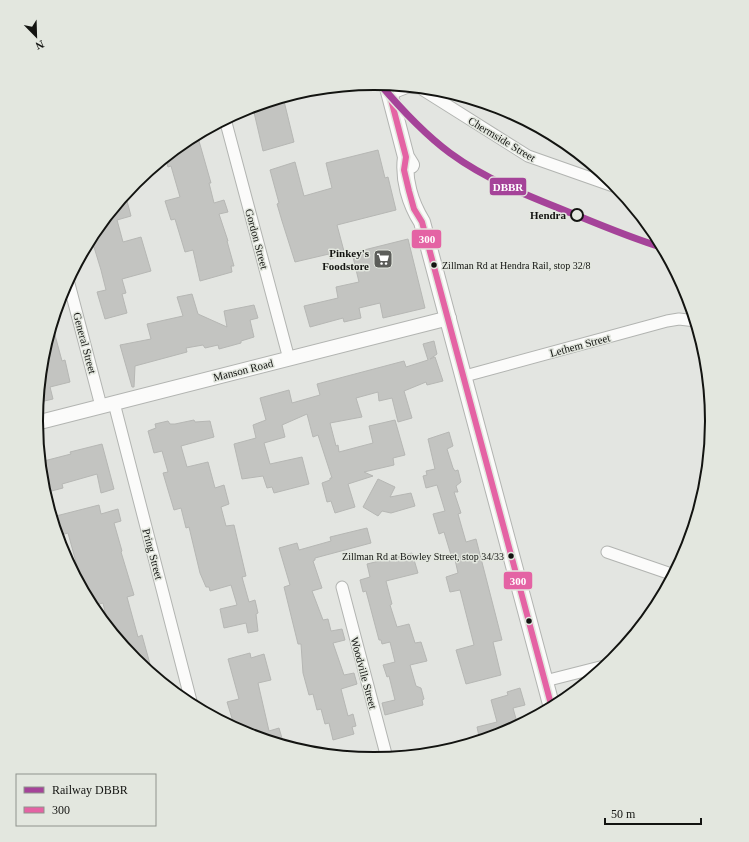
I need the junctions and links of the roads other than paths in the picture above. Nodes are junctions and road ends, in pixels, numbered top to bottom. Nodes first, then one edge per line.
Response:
1 (388, 90) edge
2 (430, 94) edge
3 (227, 124) edge
4 (598, 177) edge
5 (71, 288) edge
6 (449, 318) junction
7 (690, 320) edge
8 (289, 359) junction
9 (465, 376) junction
10 (107, 404) junction
11 (43, 421) edge
12 (607, 552) dead end
13 (669, 573) edge
14 (342, 587) dead end
15 (595, 668) edge
16 (545, 681) junction
17 (189, 696) edge
18 (550, 702) edge
19 (385, 752) edge

1 - 6 main road
2 - 4 street, Chermside Street
3 - 8 street, Gordon Street
5 - 10 street, General Street
6 - 8 street, Manson Road
6 - 9 main road
7 - 9 street, Lethem Street
8 - 10 street, Manson Road
9 - 16 main road
10 - 11 street, Manson Road
10 - 17 street, Pring Street
12 - 13 street
14 - 19 street, Woodville Street
15 - 16 street
16 - 18 main road

